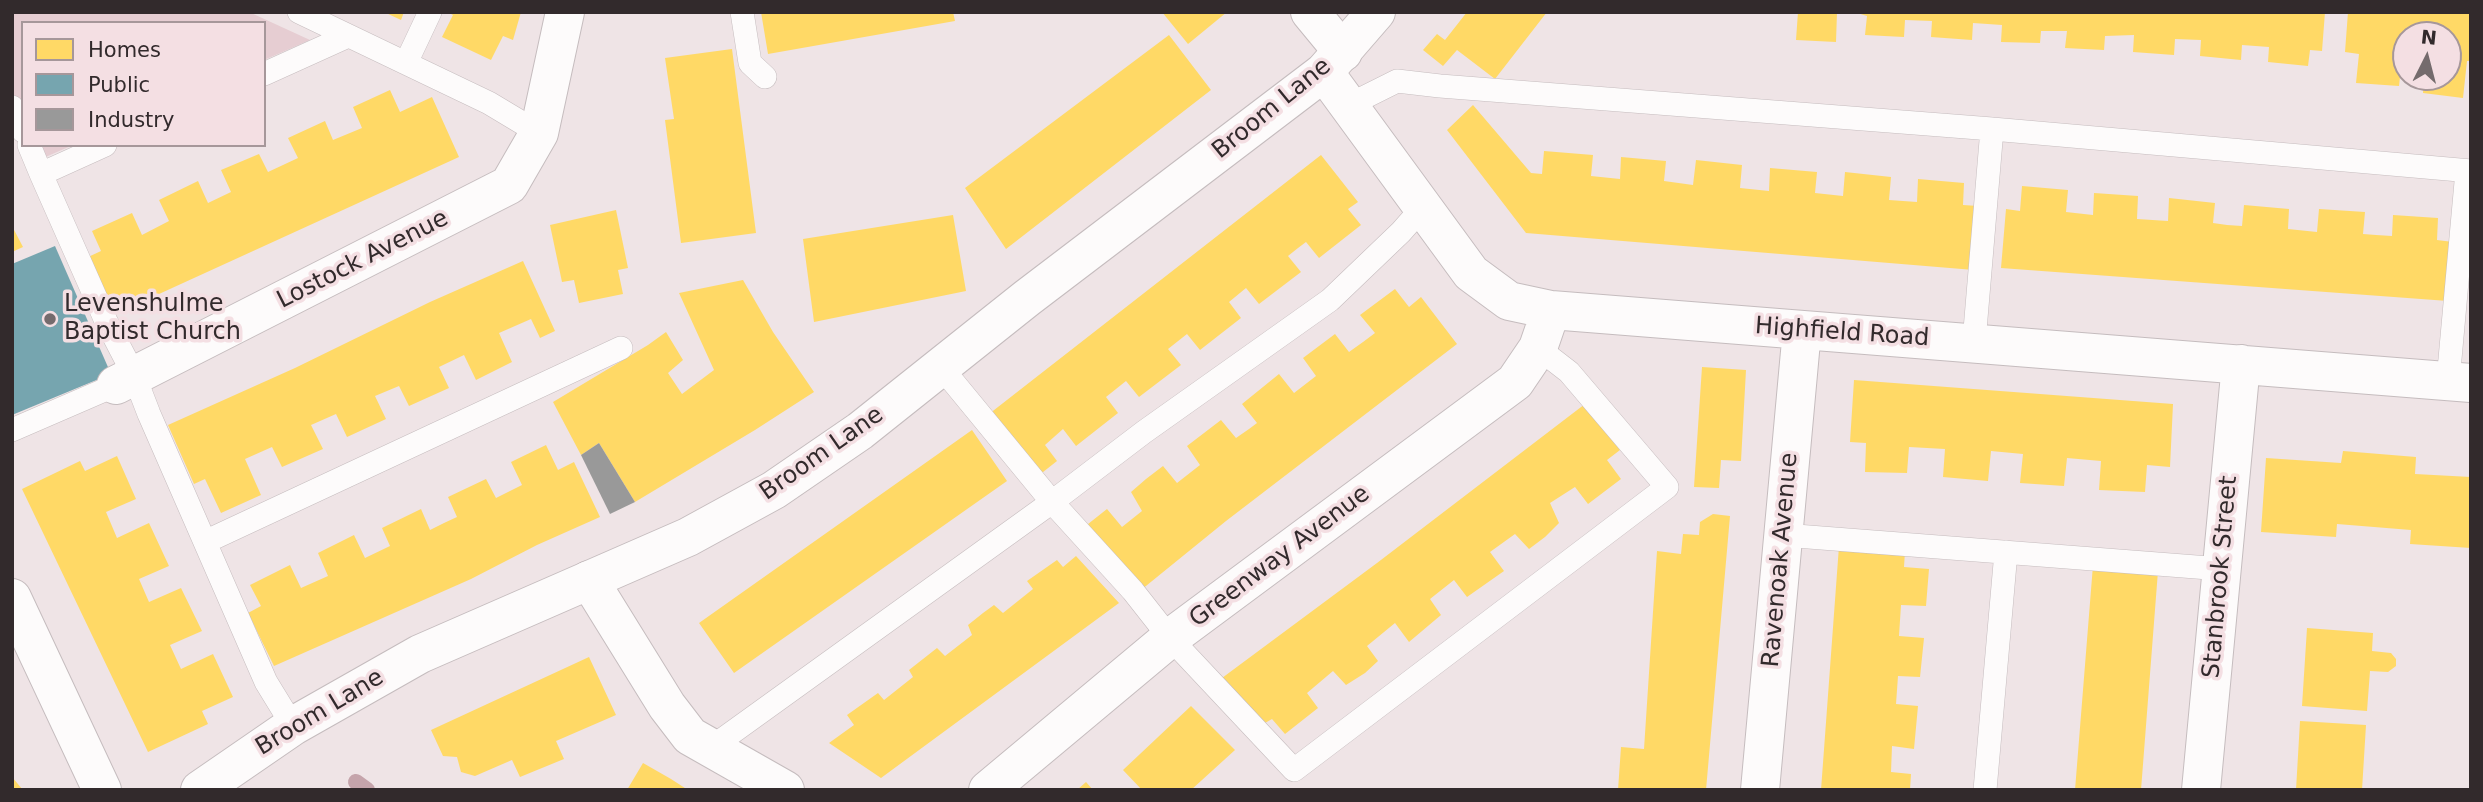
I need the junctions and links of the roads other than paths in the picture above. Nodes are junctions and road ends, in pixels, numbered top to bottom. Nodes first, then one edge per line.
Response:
1 (299, 12) edge
2 (430, 12) edge
3 (565, 12) edge
4 (742, 12) edge
5 (1310, 12) edge
6 (1376, 12) edge
7 (348, 36) junction
8 (1333, 62) junction
9 (406, 63) junction
10 (266, 73) edge
11 (765, 77) dead end
12 (1349, 105) junction
13 (12, 107) edge
14 (21, 127) edge
15 (1992, 129) junction
16 (539, 133) junction
17 (30, 147) edge
18 (101, 147) edge
19 (2469, 171) edge
20 (41, 174) junction
21 (1423, 207) junction
22 (1551, 310) junction
23 (1802, 330) junction
24 (1974, 342) junction
25 (621, 348) dead end
26 (1538, 348) junction
27 (2241, 364) junction
28 (941, 367) junction
29 (125, 380) junction
30 (2459, 382) edge
31 (12, 430) edge
32 (1052, 502) junction
33 (1783, 535) junction
34 (205, 542) junction
35 (2006, 552) junction
36 (2222, 569) junction
37 (589, 580) junction
38 (12, 597) edge
39 (1170, 638) junction
40 (293, 726) junction
41 (712, 747) junction
42 (102, 790) edge
43 (200, 790) edge
44 (785, 790) edge
45 (988, 790) edge
46 (1760, 790) edge
47 (1985, 790) edge
48 (2202, 790) edge

1 - 7 lane
2 - 9 lane
3 - 16 street, Lostock Avenue
4 - 11 lane
5 - 8 street, Highfield Road
6 - 8 street, Broom Lane
7 - 9 lane
7 - 10 lane
8 - 12 street, Highfield Road
8 - 28 street, Broom Lane
9 - 16 lane
12 - 15 lane
12 - 21 street, Highfield Road
13 - 14 lane
15 - 19 lane
15 - 24 lane
16 - 29 street, Lostock Avenue
17 - 20 lane
18 - 20 lane
19 - 30 lane
20 - 29 lane
21 - 22 street, Highfield Road
21 - 32 lane
22 - 23 street, Highfield Road
22 - 26 street, Greenway Avenue
23 - 24 street, Highfield Road
23 - 33 street, Ravenoak Avenue
24 - 27 street, Highfield Road
25 - 34 lane
26 - 39 street, Greenway Avenue
26 - 39 lane
27 - 30 street, Highfield Road
27 - 36 street, Stanbrook Street
28 - 32 lane
28 - 37 street, Broom Lane
29 - 31 lane, Lostock Avenue
29 - 34 lane
32 - 39 lane
32 - 41 lane
33 - 35 lane
33 - 46 street, Ravenoak Avenue
34 - 40 lane
35 - 36 lane
35 - 47 lane
36 - 48 street, Stanbrook Street
37 - 40 street, Broom Lane
37 - 41 street
38 - 42 street
39 - 45 street, Greenway Avenue
40 - 43 street, Broom Lane
41 - 44 street

